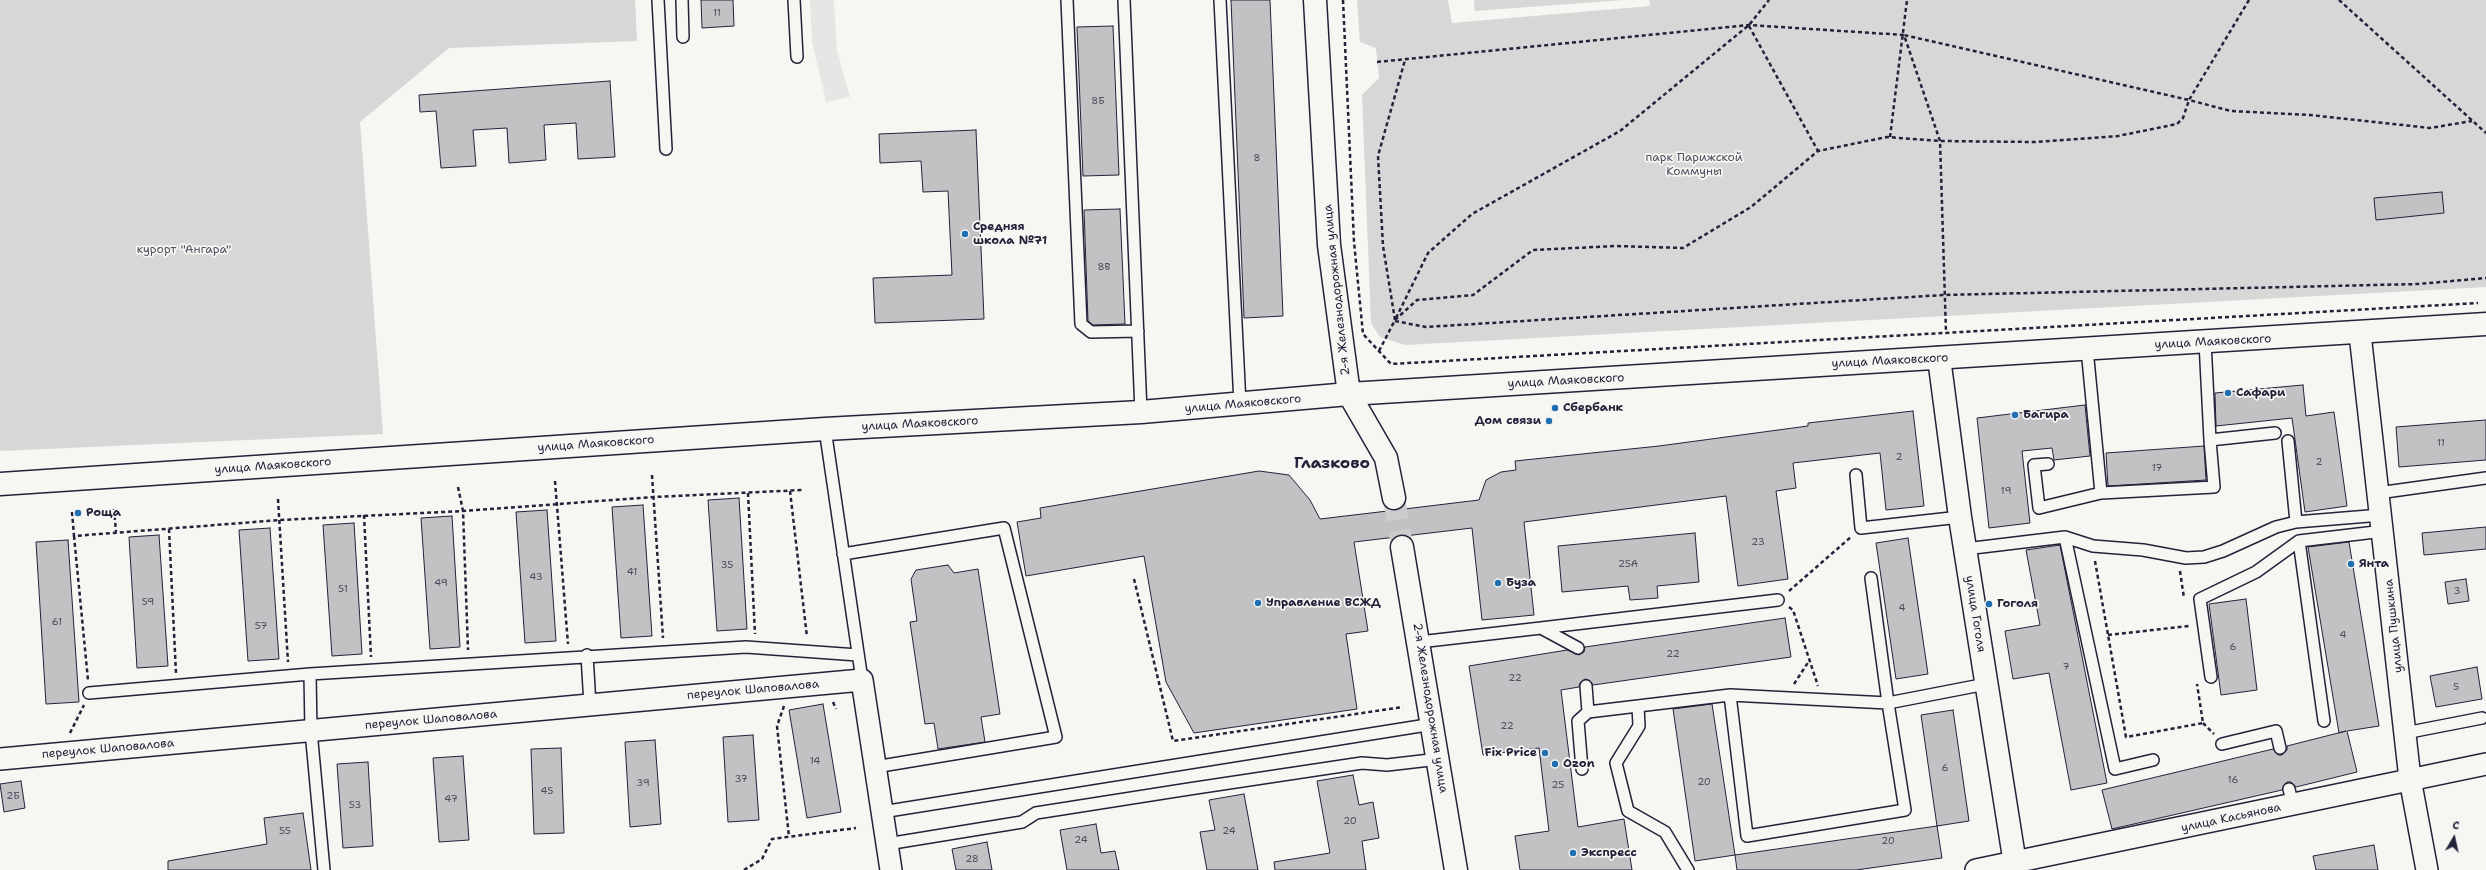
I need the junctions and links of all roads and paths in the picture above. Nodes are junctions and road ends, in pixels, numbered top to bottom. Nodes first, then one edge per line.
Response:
1 (658, 0) edge
2 (682, 0) edge
3 (794, 0) edge
4 (1067, 0) edge
5 (1124, 0) edge
6 (1220, 0) edge
7 (1315, 0) edge
8 (1343, 0) edge
9 (1769, 0) edge
10 (1907, 0) edge
11 (2249, 0) edge
12 (2339, 0) edge
13 (1749, 25) junction
14 (1904, 35) junction
15 (683, 37) dead end
16 (796, 57) dead end
17 (1405, 60) junction
18 (1377, 62) dead end
19 (2189, 100) junction
20 (2472, 120) junction
21 (2486, 133) edge
22 (1890, 138) junction
23 (1940, 141) junction
24 (666, 149) dead end
25 (1818, 151) junction
26 (2486, 278) edge
27 (1943, 295) junction
28 (2486, 302) edge
29 (1395, 320) junction
30 (2486, 324) edge
31 (1138, 331) junction
32 (1946, 333) junction
33 (2360, 334) junction
34 (2205, 342) junction
35 (2088, 349) junction
36 (1379, 352) junction
37 (1939, 358) junction
38 (1349, 394) junction
39 (1240, 404) junction
40 (1141, 412) junction
41 (825, 429) junction
42 (2275, 433) dead end
43 (2210, 440) junction
44 (2288, 441) dead end
45 (2048, 464) dead end
46 (652, 475) dead end
47 (1856, 475) dead end
48 (2486, 478) edge
49 (555, 481) dead end
50 (0, 484) edge
51 (458, 487) dead end
52 (802, 490) dead end
53 (790, 491) junction
54 (748, 493) junction
55 (2101, 493) junction
56 (2378, 493) junction
57 (654, 497) junction
58 (1394, 498) tunnel mouth
59 (278, 499) dead end
60 (558, 503) junction
61 (114, 509) dead end
62 (463, 511) junction
63 (72, 512) dead end
64 (364, 515) junction
65 (1960, 517) junction
66 (280, 520) junction
67 (2296, 522) junction
68 (2382, 523) junction
69 (1861, 528) junction
70 (169, 529) junction
71 (116, 532) junction
72 (74, 536) junction
73 (2065, 537) junction
74 (2299, 541) junction
75 (2093, 546) junction
76 (1402, 547) tunnel mouth
77 (1965, 549) junction
78 (843, 554) junction
79 (2178, 557) junction
80 (1871, 578) dead end
81 (1134, 579) dead end
82 (1778, 600) junction
83 (2185, 603) dead end
84 (2188, 618) dead end
85 (2189, 626) junction
86 (1541, 628) junction
87 (2190, 634) dead end
88 (2108, 636) junction
89 (1420, 642) junction
90 (755, 648) junction
91 (1578, 648) dead end
92 (664, 652) junction
93 (808, 652) junction
94 (858, 655) junction
95 (587, 656) junction
96 (569, 657) junction
97 (1810, 661) junction
98 (469, 664) junction
99 (372, 670) junction
100 (310, 674) junction
101 (288, 676) junction
102 (2210, 677) dead end
103 (2197, 678) dead end
104 (862, 680) junction
105 (1986, 684) junction
106 (176, 686) junction
107 (1586, 686) dead end
108 (89, 693) junction
109 (1730, 695) junction
110 (1785, 698) junction
111 (1822, 700) junction
112 (1888, 703) junction
113 (590, 706) junction
114 (1638, 706) junction
115 (1403, 707) dead end
116 (1588, 712) junction
117 (2482, 718) dead end
118 (2324, 721) dead end
119 (1433, 724) junction
120 (777, 726) dead end
121 (311, 731) junction
122 (2406, 733) junction
123 (2222, 744) dead end
124 (2280, 748) dead end
125 (61, 754) junction
126 (0, 759) edge
127 (1439, 759) junction
128 (2153, 760) dead end
129 (2486, 764) edge
130 (875, 767) junction
131 (1582, 769) dead end
132 (2410, 779) junction
133 (882, 812) junction
134 (856, 828) dead end
135 (789, 837) junction
136 (887, 844) junction
137 (2016, 867) edge
138 (324, 870) edge
139 (744, 870) edge
140 (891, 870) edge
141 (1456, 870) edge
142 (1688, 870) edge
143 (1976, 870) edge
144 (2427, 870) edge

1 - 24 lane
2 - 15 lane
3 - 16 lane
4 - 31 lane
5 - 31 lane
6 - 39 lane
7 - 38 main road, 2-я Железнодорожная улица
8 - 36 path
9 - 13 path
10 - 14 path
11 - 19 path
12 - 20 path
13 - 14 path
13 - 17 path
13 - 25 path
13 - 29 path
14 - 19 path
14 - 22 path
14 - 23 path
17 - 18 path
17 - 29 path
19 - 20 path
19 - 23 path
20 - 21 path
22 - 23 path
22 - 25 path
23 - 27 path
25 - 29 path
26 - 27 path
27 - 29 path
27 - 32 path
28 - 32 path
29 - 36 path
30 - 33 main road, улица Маяковского
31 - 40 lane
32 - 36 path
33 - 34 main road, улица Маяковского
33 - 56 street, улица Пушкина
34 - 35 main road, улица Маяковского
34 - 43 lane
35 - 37 main road, улица Маяковского
35 - 55 lane
37 - 38 main road, улица Маяковского
37 - 65 main road, улица Гоголя
38 - 39 main road, улица Маяковского
38 - 58 main road, 2-я Железнодорожная улица
39 - 40 main road, улица Маяковского
40 - 41 main road, улица Маяковского
41 - 50 main road, улица Маяковского
41 - 78 lane
42 - 43 lane
43 - 55 lane
44 - 67 lane
45 - 55 lane
46 - 57 path
47 - 69 lane
48 - 56 lane
49 - 60 path
51 - 62 path
52 - 53 path
53 - 54 path
53 - 93 path
54 - 57 path
54 - 90 path
56 - 68 street, улица Пушкина
57 - 60 path
57 - 92 path
59 - 66 path
60 - 62 path
60 - 96 path
61 - 71 path
62 - 64 path
62 - 98 path
63 - 72 path
64 - 66 path
64 - 99 path
65 - 69 lane
65 - 77 main road, улица Гоголя
66 - 70 path
66 - 101 path
67 - 68 lane
67 - 79 lane
68 - 74 lane
68 - 122 street, улица Пушкина
69 - 82 path
70 - 71 path
70 - 106 path
71 - 72 path
72 - 108 path
73 - 75 lane
73 - 77 lane
73 - 128 lane
74 - 102 lane
74 - 118 lane
75 - 79 lane
75 - 88 path
76 - 89 main road, 2-я Железнодорожная улица
77 - 105 main road, улица Гоголя
78 - 94 lane
78 - 130 lane
79 - 83 path
80 - 112 lane
81 - 115 path
82 - 86 lane
82 - 97 path
84 - 85 path
85 - 87 path
85 - 88 path
86 - 89 lane
86 - 91 lane
88 - 103 path
89 - 119 main road, 2-я Железнодорожная улица
90 - 92 lane
90 - 93 lane
92 - 95 lane
93 - 94 lane
94 - 104 lane
95 - 96 lane
95 - 113 lane
96 - 98 lane
97 - 110 path
97 - 111 path
98 - 99 lane
99 - 100 lane
100 - 101 lane
100 - 121 lane
101 - 106 lane
104 - 113 street, переулок Шаповалова
104 - 130 street
105 - 112 lane
105 - 137 main road, улица Гоголя
106 - 108 lane
107 - 116 lane
108 - 125 path
109 - 110 lane
109 - 112 lane
109 - 114 lane
110 - 111 lane
111 - 112 lane
113 - 121 street, переулок Шаповалова
114 - 116 lane
114 - 142 lane
116 - 131 lane
117 - 122 lane
119 - 127 main road, 2-я Железнодорожная улица
119 - 133 lane
120 - 135 path
121 - 125 street, переулок Шаповалова
121 - 138 lane
122 - 132 street, улица Пушкина
123 - 124 lane
125 - 126 street, переулок Шаповалова
127 - 136 lane
127 - 141 main road, 2-я Железнодорожная улица
129 - 132 street, улица Касьянова
130 - 133 street
132 - 137 street, улица Касьянова
132 - 144 street, улица Пушкина
133 - 136 street
134 - 135 path
135 - 139 path
136 - 140 street
137 - 143 street, улица Касьянова

